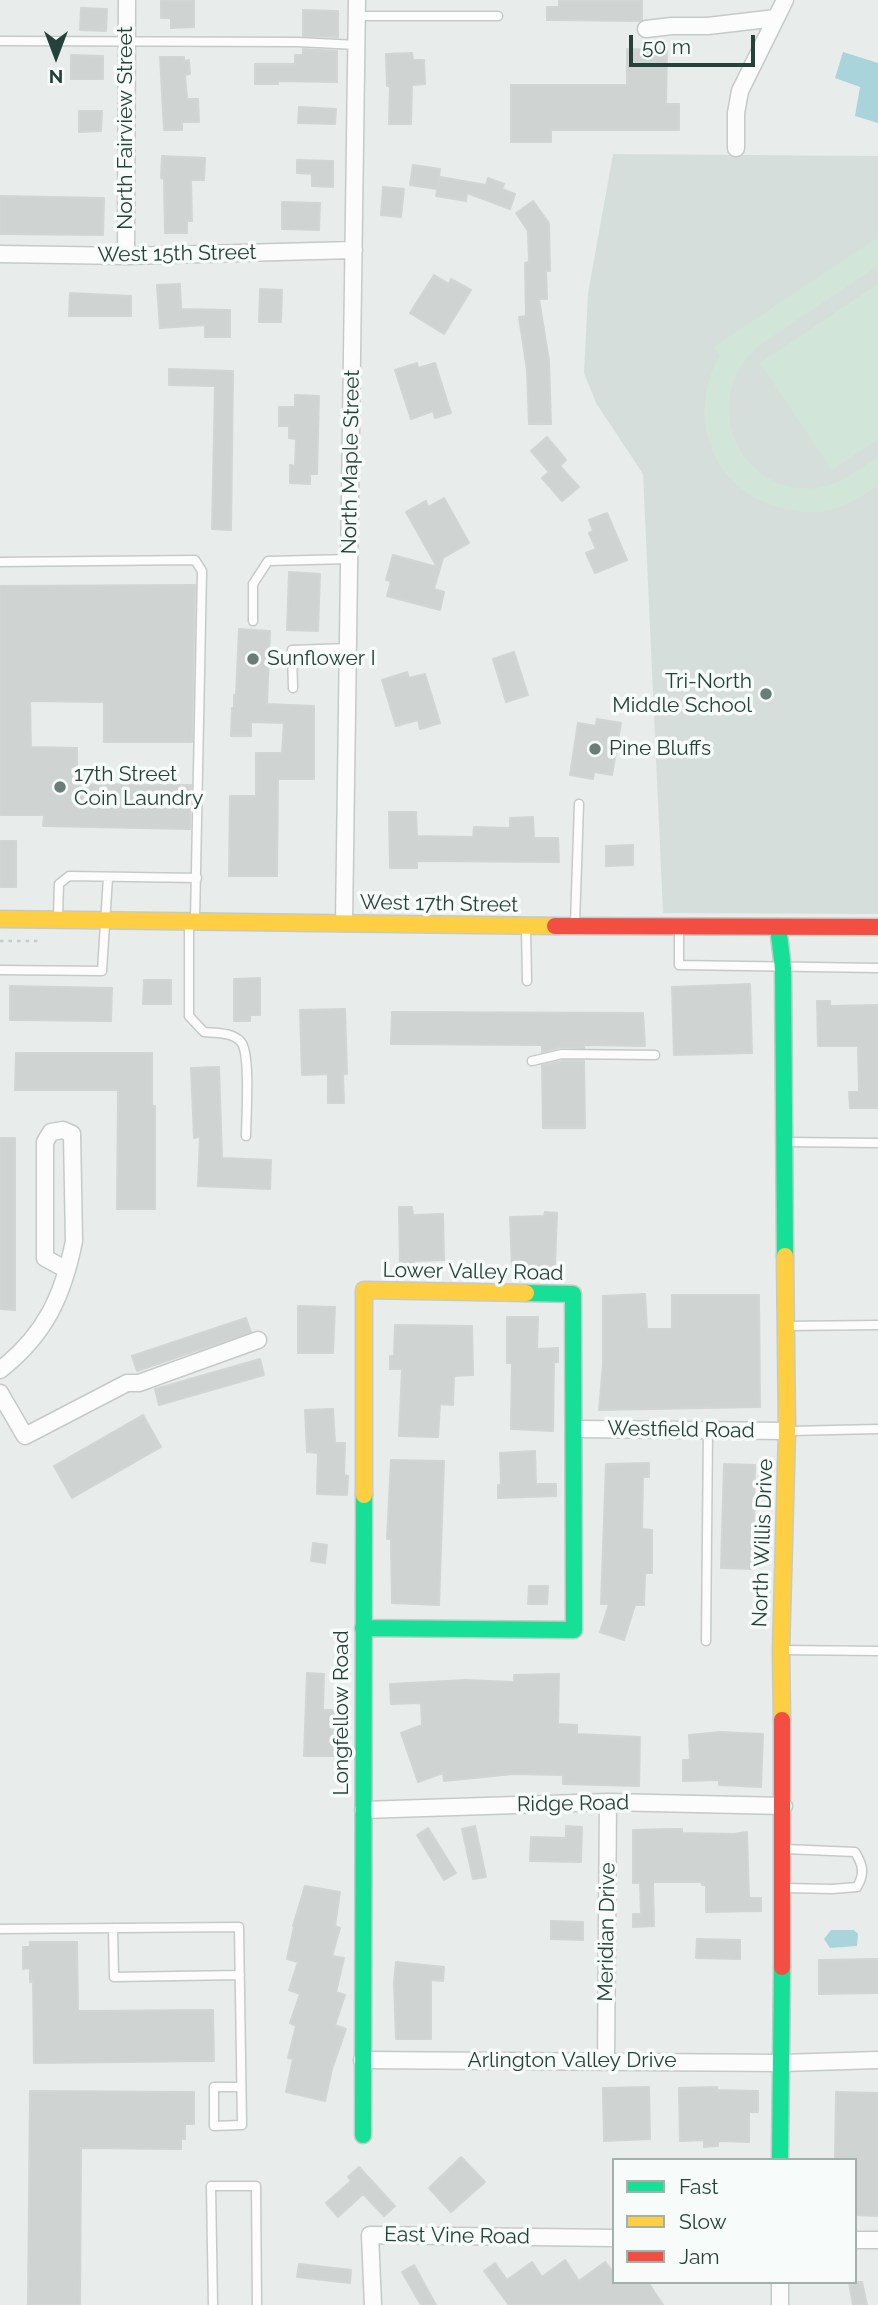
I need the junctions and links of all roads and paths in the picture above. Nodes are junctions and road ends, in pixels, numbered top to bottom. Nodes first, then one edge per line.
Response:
1 (127, 0) edge
2 (785, 0) edge
3 (357, 8) edge
4 (498, 16) dead end
5 (776, 18) junction
6 (646, 29) dead end
7 (127, 40) junction
8 (0, 41) edge
9 (357, 46) junction
10 (736, 148) dead end
11 (354, 250) junction
12 (0, 254) edge
13 (126, 256) junction
14 (350, 559) junction
15 (0, 562) edge
16 (253, 621) dead end
17 (348, 648) junction
18 (293, 688) dead end
19 (579, 804) dead end
20 (108, 877) junction
21 (197, 878) junction
22 (0, 919) edge
23 (58, 920) junction
24 (107, 920) junction
25 (192, 920) junction
26 (344, 923) junction
27 (575, 926) junction
28 (679, 926) junction
29 (526, 927) junction
30 (778, 927) junction
31 (878, 927) edge
32 (783, 968) junction
33 (878, 968) edge
34 (0, 970) edge
35 (527, 981) dead end
36 (655, 1055) dead end
37 (532, 1061) dead end
38 (246, 1136) dead end
39 (784, 1142) junction
40 (878, 1143) edge
41 (67, 1270) junction
42 (364, 1290) joint
43 (878, 1325) edge
44 (786, 1326) junction
45 (258, 1340) dead end
46 (0, 1370) edge
47 (0, 1393) edge
48 (575, 1429) junction
49 (878, 1429) edge
50 (708, 1431) junction
51 (787, 1431) junction
52 (363, 1628) junction
53 (706, 1641) dead end
54 (781, 1650) junction
55 (878, 1651) edge
56 (608, 1802) junction
57 (784, 1806) junction
58 (363, 1810) junction
59 (783, 1849) junction
60 (783, 1888) junction
61 (113, 1928) junction
62 (0, 1929) edge
63 (240, 1975) junction
64 (362, 2060) junction
65 (878, 2060) edge
66 (606, 2061) junction
67 (781, 2063) junction
68 (241, 2087) junction
69 (363, 2135) dead end
70 (780, 2158) edge
71 (612, 2238) edge
72 (857, 2240) edge
73 (878, 2241) edge
74 (780, 2284) edge
75 (213, 2305) edge
76 (257, 2305) edge
77 (373, 2305) edge
78 (780, 2305) edge

1 - 7 street, North Fairview Street
2 - 5 street
3 - 4 lane
3 - 9 street, North Maple Street
5 - 6 street
5 - 10 street
7 - 8 lane
7 - 9 lane
7 - 13 street, North Fairview Street
9 - 11 street, North Maple Street
11 - 13 street, West 15th Street
11 - 14 street, North Maple Street
12 - 13 street, West 15th Street
14 - 16 lane
14 - 17 street, North Maple Street
15 - 21 lane
17 - 18 lane
17 - 26 street, North Maple Street
19 - 27 lane
20 - 21 lane
20 - 23 lane
20 - 24 lane
21 - 25 lane
22 - 23 street, West 17th Street
23 - 24 street, West 17th Street
24 - 25 street, West 17th Street
24 - 34 lane
25 - 26 street, West 17th Street
25 - 38 lane
26 - 29 street, West 17th Street
27 - 28 street, West 17th Street
27 - 29 street, West 17th Street
28 - 30 street, West 17th Street
28 - 32 lane
29 - 35 lane
30 - 31 street, West 17th Street
30 - 32 street, North Willis Drive
32 - 33 lane
32 - 39 street, North Willis Drive
36 - 37 lane
39 - 40 lane
39 - 44 street, North Willis Drive
41 - 41 street
41 - 46 street
42 - 48 street, Lower Valley Road
42 - 52 street, Longfellow Road
43 - 44 lane
44 - 51 street, North Willis Drive
45 - 47 street
48 - 50 street, Westfield Road
48 - 52 street
49 - 51 lane
50 - 51 street, Westfield Road
50 - 53 lane
51 - 54 street, North Willis Drive
52 - 58 street, Longfellow Road
54 - 55 lane
54 - 57 street, North Willis Drive
56 - 57 street, Ridge Road
56 - 58 street, Ridge Road
56 - 66 street, Meridian Drive
57 - 59 street, North Willis Drive
58 - 64 street, Longfellow Road
59 - 60 street, North Willis Drive
59 - 60 lane
60 - 67 street, North Willis Drive
61 - 62 lane
61 - 63 lane
61 - 63 lane
63 - 68 lane
64 - 66 street, Arlington Valley Drive
64 - 69 street, Longfellow Road
65 - 67 street, Arlington Valley Drive
66 - 67 street, Arlington Valley Drive
67 - 70 street, North Willis Drive
68 - 68 lane
71 - 77 street, East Vine Road
72 - 73 street
74 - 78 street
75 - 76 lane

